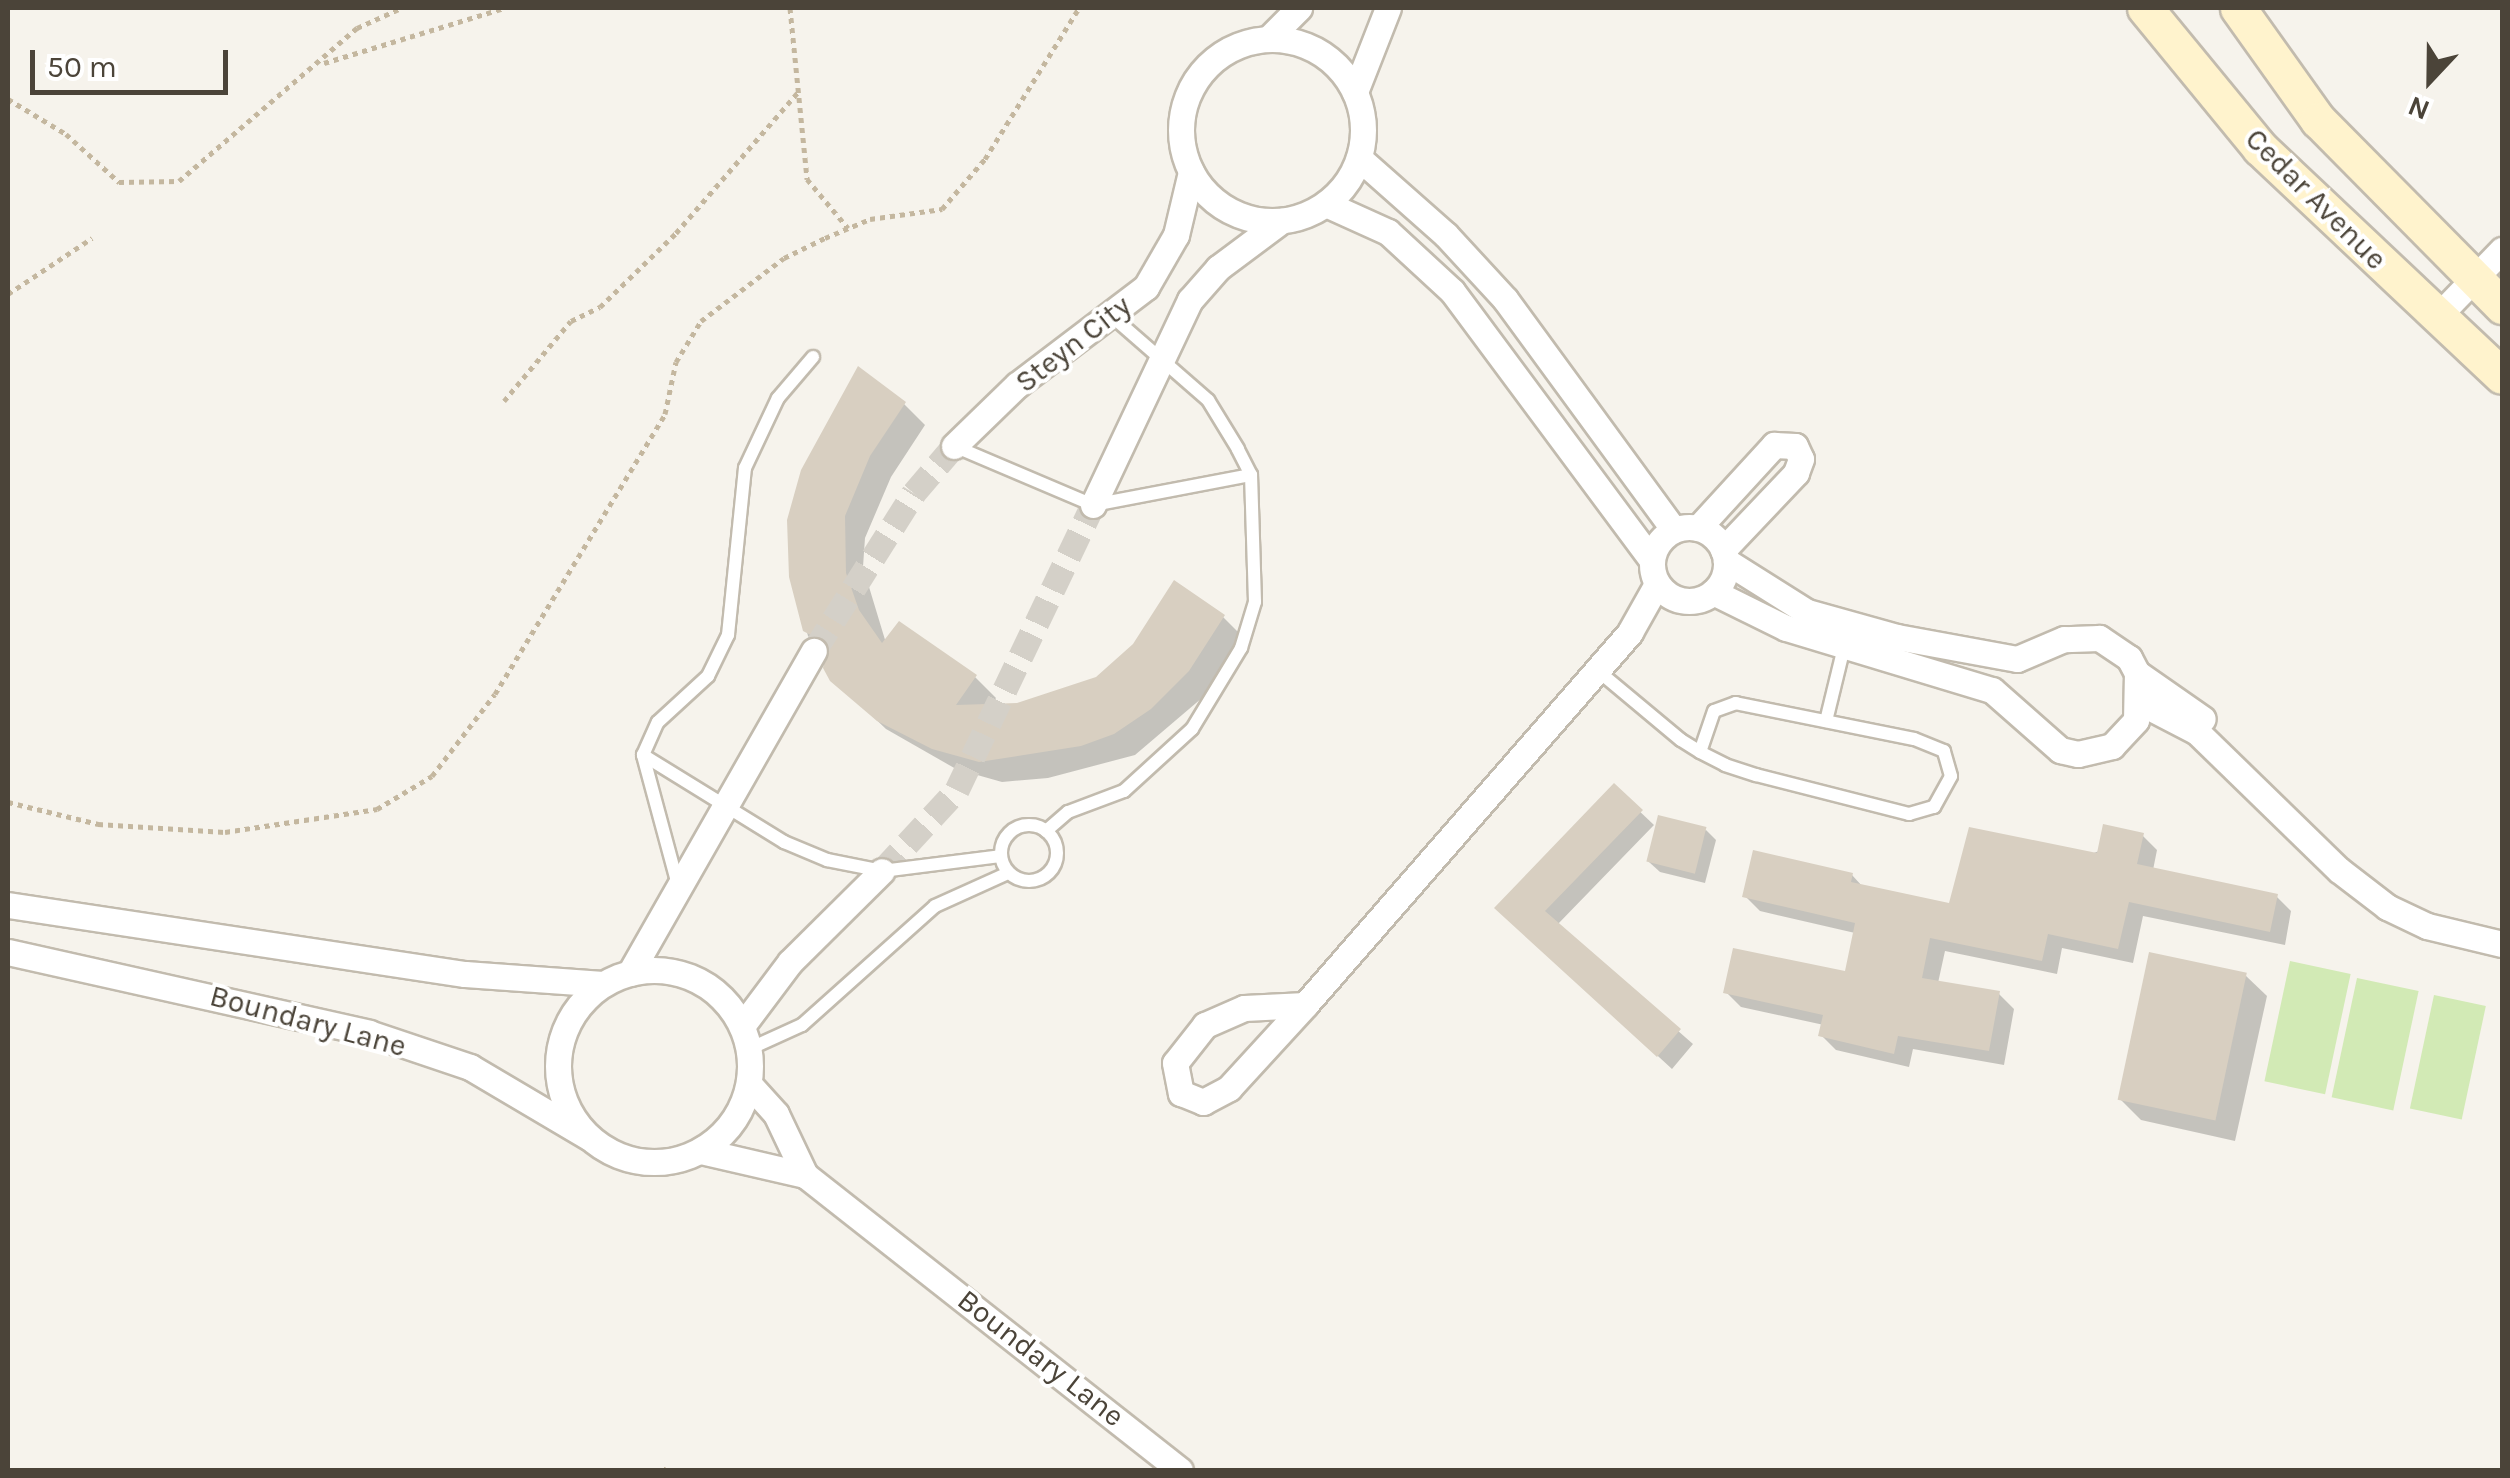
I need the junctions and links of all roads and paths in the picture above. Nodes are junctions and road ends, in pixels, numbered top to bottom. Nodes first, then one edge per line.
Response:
1 (401, 8) edge
2 (504, 8) edge
3 (790, 8) edge
4 (1078, 8) edge
5 (1299, 8) edge
6 (1388, 8) edge
7 (2144, 8) edge
8 (2238, 8) edge
9 (1268, 39) junction
10 (321, 64) junction
11 (799, 92) junction
12 (1355, 92) junction
13 (8, 99) edge
14 (1359, 158) junction
15 (1191, 172) junction
16 (1326, 204) junction
17 (1280, 221) junction
18 (848, 228) junction
19 (92, 238) dead end
20 (2502, 250) edge
21 (2473, 279) junction
22 (8, 294) edge
23 (2502, 306) edge
24 (1113, 317) junction
25 (2436, 318) junction
26 (1160, 353) junction
27 (813, 356) dead end
28 (2502, 376) edge
29 (504, 401) dead end
30 (954, 446) joint
31 (1250, 475) junction
32 (1093, 506) junction
33 (1686, 529) junction
34 (1725, 555) junction
35 (1661, 581) junction
36 (1713, 592) junction
37 (1844, 647) junction
38 (814, 651) tunnel mouth
39 (1597, 670) junction
40 (2138, 674) junction
41 (2141, 703) junction
42 (1826, 721) junction
43 (1700, 752) junction
44 (643, 755) junction
45 (8, 802) edge
46 (727, 806) junction
47 (1046, 831) junction
48 (1000, 856) junction
49 (882, 871) junction
50 (1008, 873) junction
51 (2361, 884) junction
52 (678, 886) junction
53 (8, 905) edge
54 (2502, 944) edge
55 (8, 952) edge
56 (630, 973) junction
57 (603, 984) junction
58 (1305, 1005) junction
59 (746, 1037) junction
60 (750, 1084) junction
61 (590, 1138) junction
62 (701, 1151) junction
63 (805, 1175) junction
64 (1180, 1470) edge

1 - 10 path
2 - 10 path
3 - 11 path
4 - 18 path
5 - 9 street
6 - 12 street
7 - 25 main road, Cedar Avenue
8 - 21 main road, Cedar Avenue
9 - 12 street
9 - 15 street
10 - 13 path
11 - 18 path
11 - 29 path
12 - 14 street
14 - 16 street
14 - 33 street
15 - 17 street
15 - 24 street, Steyn City
16 - 17 street
16 - 35 street
17 - 26 street, Steyn City
18 - 45 path
19 - 22 path
20 - 21 street
21 - 23 main road, Cedar Avenue
21 - 25 street
24 - 26 lane
24 - 30 street, Steyn City
25 - 28 main road, Cedar Avenue
26 - 31 lane
26 - 32 street, Steyn City
27 - 44 lane
30 - 32 lane
31 - 32 lane
31 - 47 lane
33 - 34 street
33 - 34 street
33 - 35 street
34 - 36 street
34 - 40 street
35 - 36 street
35 - 39 street
36 - 37 street
37 - 41 street
37 - 42 lane
38 - 46 street
39 - 43 lane
39 - 58 street
40 - 41 street
40 - 51 street
41 - 51 street
42 - 43 lane
42 - 43 lane
44 - 46 lane
44 - 52 lane
46 - 49 lane
46 - 52 street
47 - 48 lane
47 - 50 lane
48 - 49 lane
48 - 50 lane
49 - 59 street
50 - 59 lane
51 - 54 street
52 - 56 street
53 - 57 street, Boundary Lane
55 - 61 street, Boundary Lane
56 - 57 street
56 - 59 street
57 - 61 street
58 - 58 street
59 - 60 street
60 - 62 street
60 - 63 street, Boundary Lane
61 - 62 street
62 - 63 street, Boundary Lane
63 - 64 street, Boundary Lane

